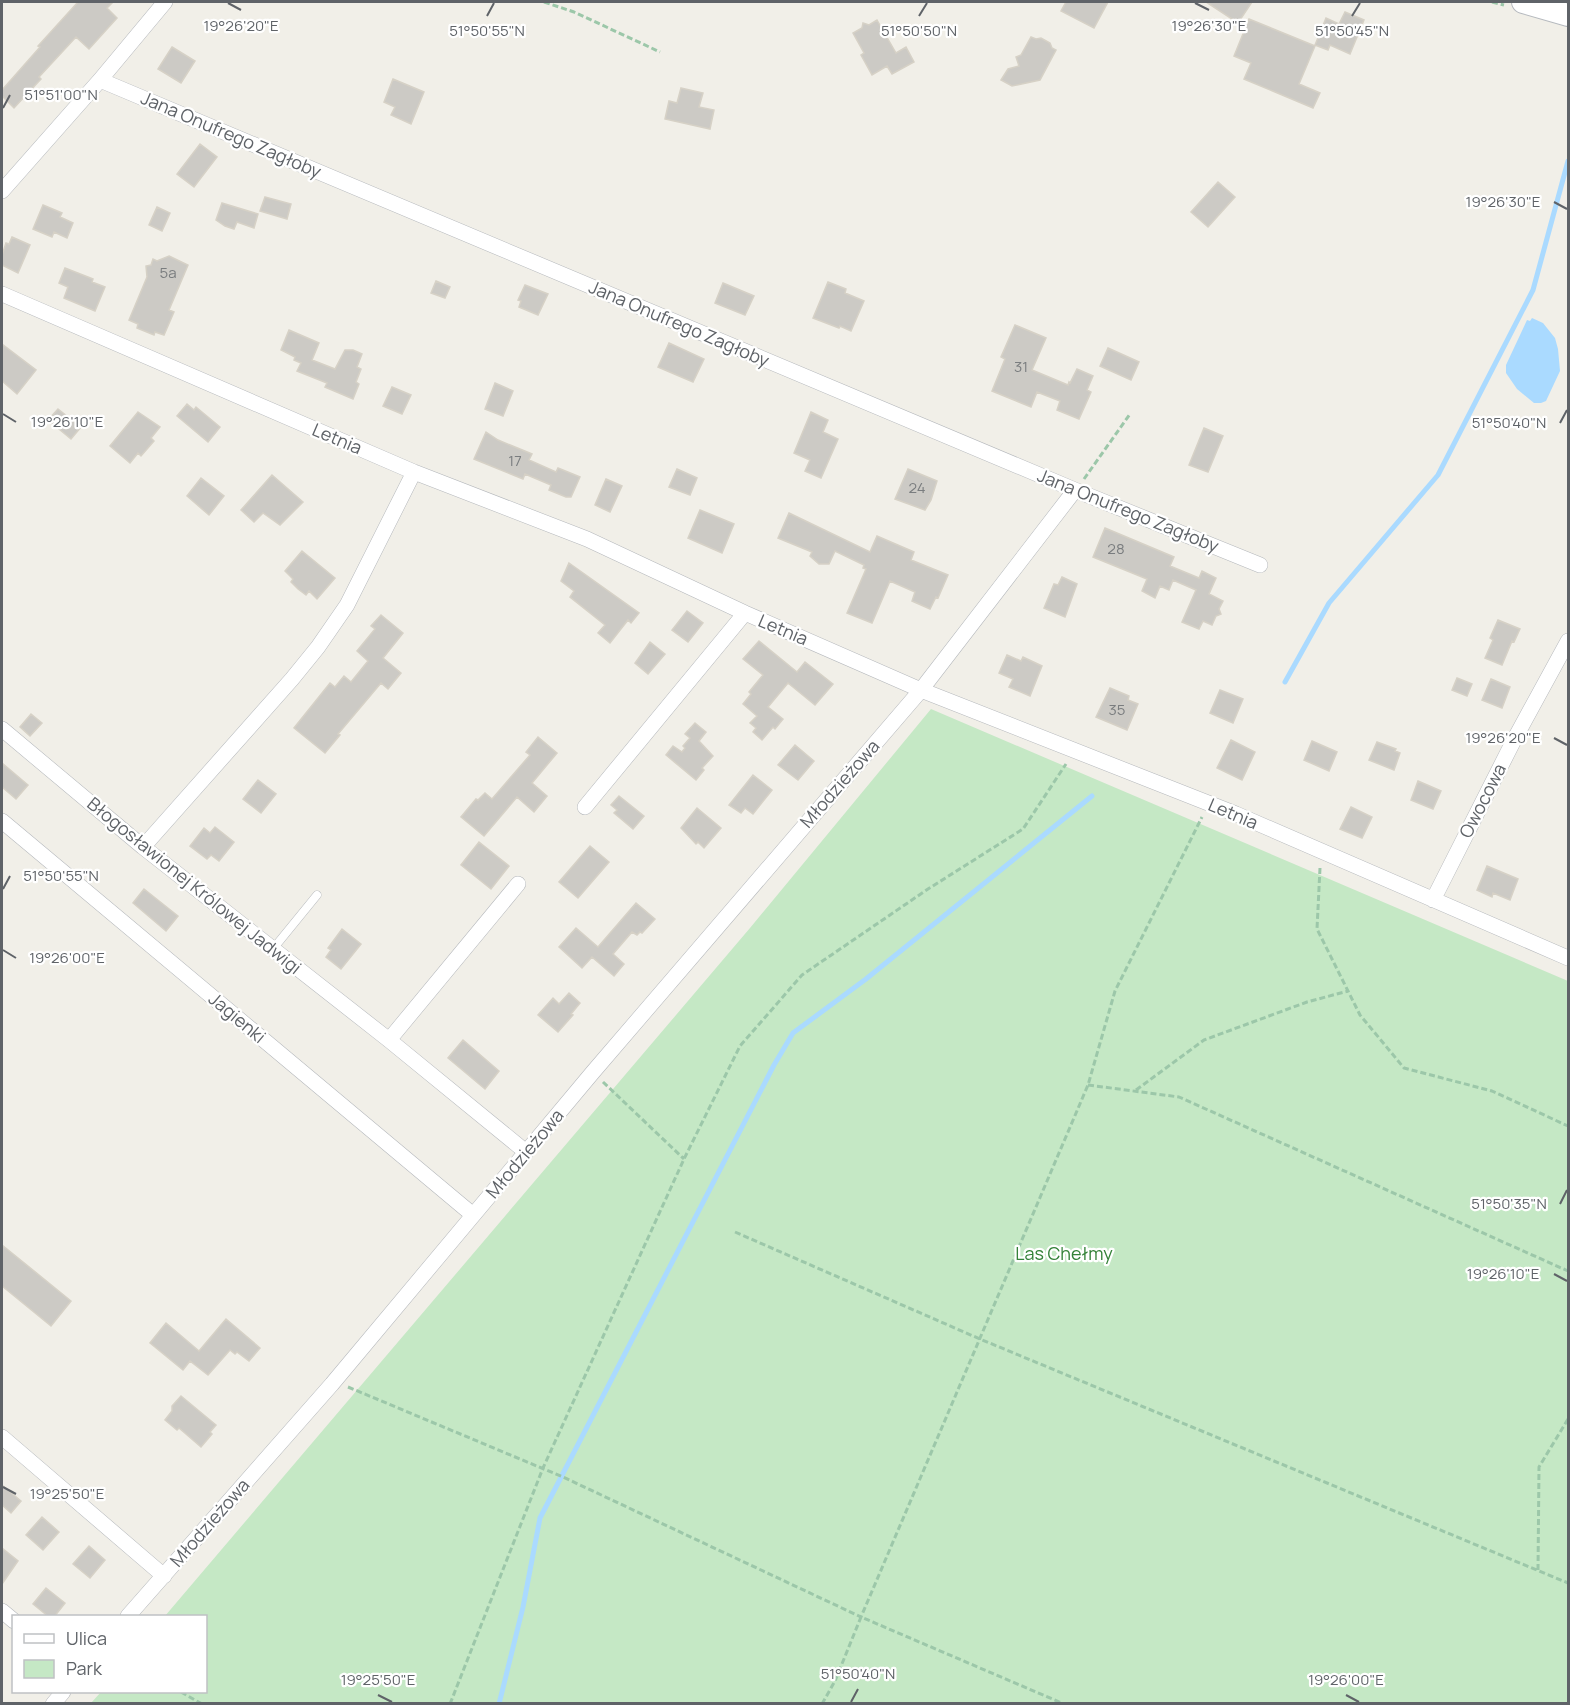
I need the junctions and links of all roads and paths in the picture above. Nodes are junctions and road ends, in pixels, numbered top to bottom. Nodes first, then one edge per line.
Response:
1 (165, 2) edge
2 (544, 2) edge
3 (1523, 2) edge
4 (1569, 15) edge
5 (660, 52) dead end
6 (100, 80) junction
7 (2, 191) edge
8 (2, 294) edge
9 (1130, 414) dead end
10 (414, 472) junction
11 (1075, 490) junction
12 (1260, 565) dead end
13 (745, 613) junction
14 (1569, 641) edge
15 (921, 690) junction
16 (2, 729) edge
17 (1075, 750) junction
18 (1209, 803) junction
19 (585, 807) dead end
20 (2, 821) edge
21 (143, 847) junction
22 (1320, 851) junction
23 (518, 884) dead end
24 (317, 895) dead end
25 (1433, 900) junction
26 (273, 949) junction
27 (1569, 958) edge
28 (1348, 991) junction
29 (389, 1040) junction
30 (593, 1072) junction
31 (1088, 1085) junction
32 (1135, 1091) junction
33 (1569, 1126) edge
34 (526, 1152) junction
35 (684, 1159) junction
36 (473, 1215) junction
37 (735, 1232) dead end
38 (1569, 1271) edge
39 (980, 1339) junction
40 (332, 1384) junction
41 (1569, 1419) edge
42 (2, 1437) edge
43 (543, 1468) junction
44 (1538, 1570) junction
45 (164, 1576) junction
46 (1569, 1583) edge
47 (130, 1615) edge
48 (861, 1617) junction
49 (183, 1693) edge
50 (202, 1704) edge
51 (450, 1704) edge
52 (822, 1704) edge
53 (1064, 1704) edge

1 - 6 street
2 - 5 path
3 - 4 street
6 - 7 street
6 - 11 street, Jana Onufrego Zagłoby
8 - 10 street, Letnia
9 - 11 path
10 - 13 street, Letnia
10 - 21 street
11 - 12 street, Jana Onufrego Zagłoby
11 - 15 street, Młodzieżowa
13 - 15 street, Letnia
13 - 19 street
14 - 25 street, Owocowa
15 - 17 street, Letnia
15 - 30 street, Młodzieżowa
16 - 21 street, Błogosławionej Królowej Jadwigi
17 - 18 street, Letnia
17 - 35 path
18 - 22 street, Letnia
18 - 31 path
20 - 36 street, Jagienki
21 - 26 street, Błogosławionej Królowej Jadwigi
22 - 25 street, Letnia
22 - 28 path
23 - 29 street
24 - 26 lane
25 - 27 street, Letnia
26 - 29 street, Błogosławionej Królowej Jadwigi
28 - 32 path
28 - 33 path
29 - 34 street, Błogosławionej Królowej Jadwigi
30 - 34 street, Młodzieżowa
30 - 35 path
31 - 32 path
31 - 39 path
32 - 38 path
34 - 36 street, Młodzieżowa
35 - 43 path
36 - 40 street, Młodzieżowa
37 - 39 path
39 - 44 path
39 - 48 path
40 - 43 path
40 - 45 street, Młodzieżowa
41 - 44 path
42 - 45 street
43 - 48 path
43 - 51 path
44 - 46 path
45 - 47 street, Młodzieżowa
48 - 52 path
48 - 53 path
49 - 50 path

